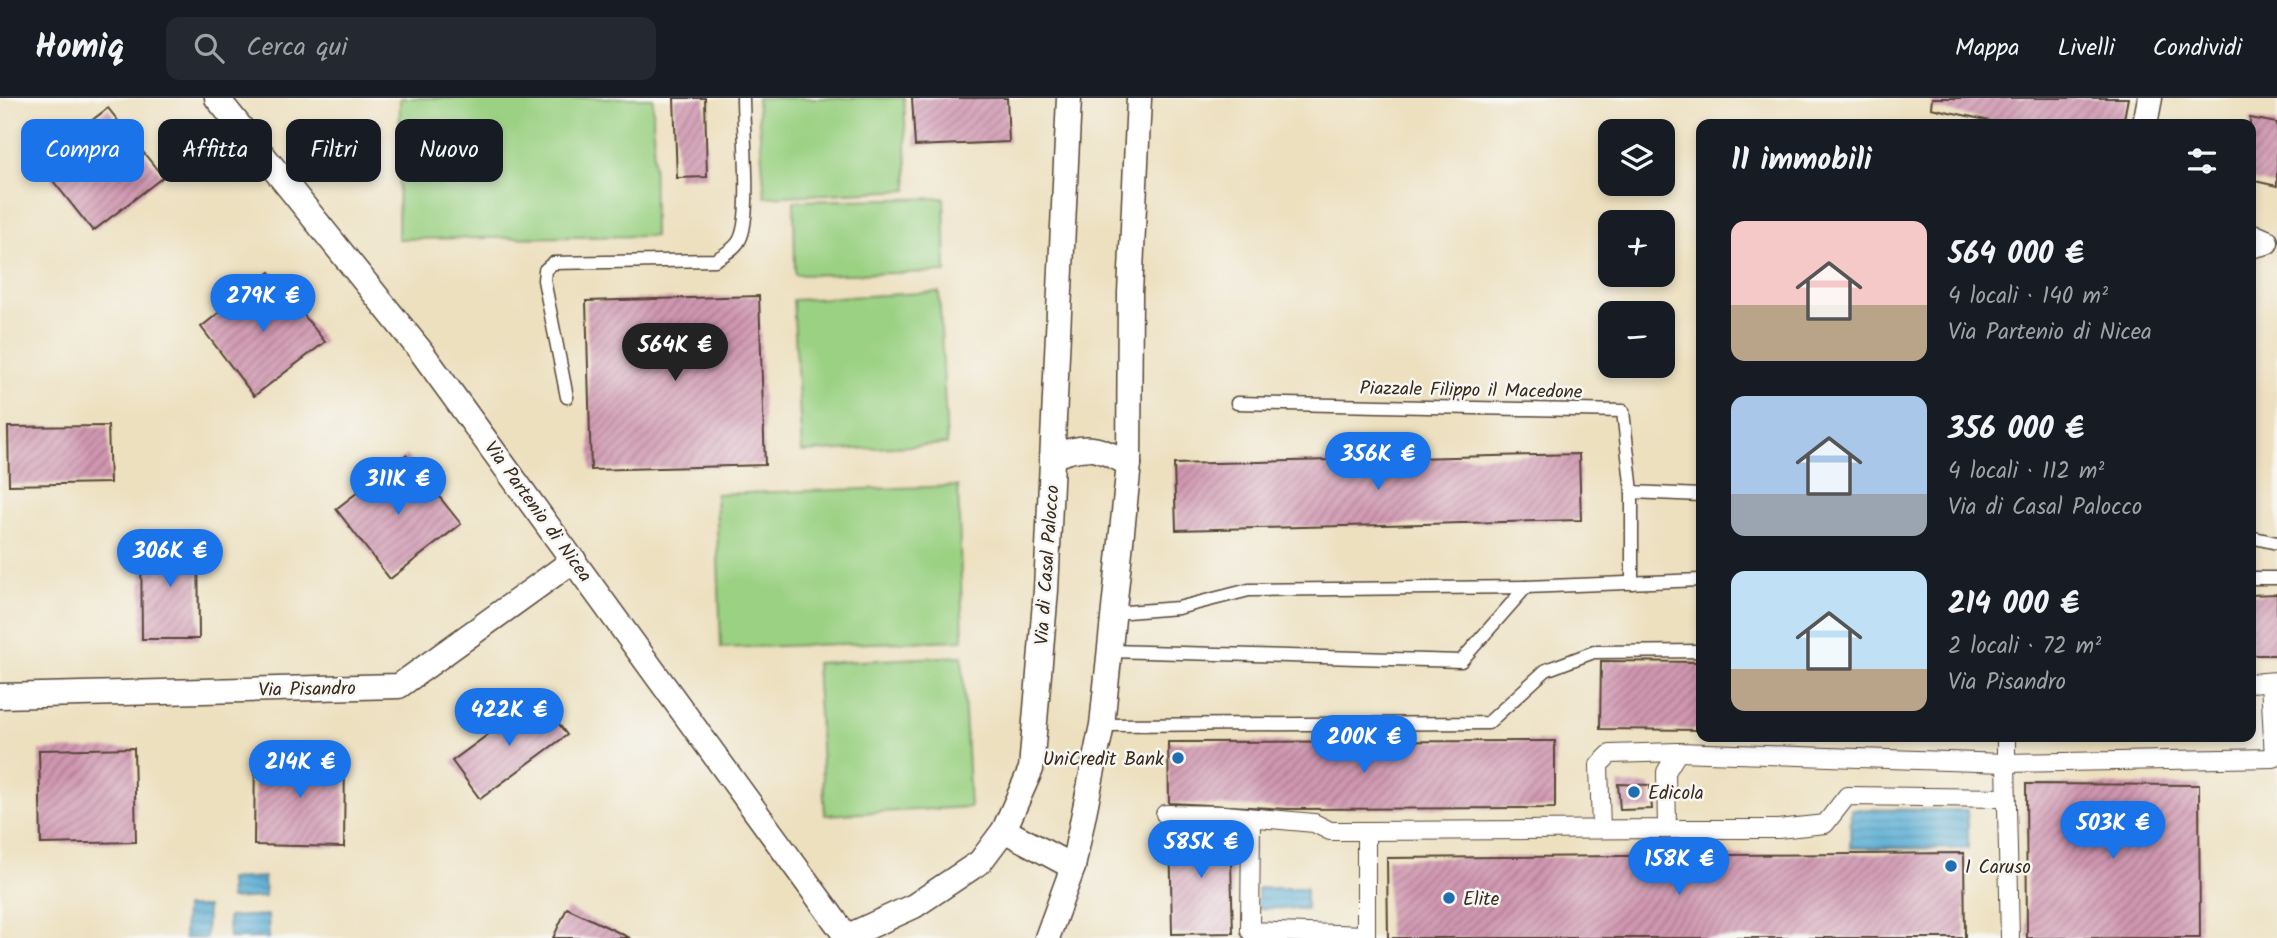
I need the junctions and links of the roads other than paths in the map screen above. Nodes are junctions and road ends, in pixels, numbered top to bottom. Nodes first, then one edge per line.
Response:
1 (217, 98) edge
2 (743, 98) edge
3 (1069, 98) edge
4 (1139, 98) edge
5 (2150, 98) edge
6 (2146, 119) edge
7 (566, 397) dead end
8 (1237, 403) dead end
9 (1052, 457) junction
10 (1129, 464) junction
11 (1632, 492) junction
12 (1696, 495) edge
13 (2256, 538) edge
14 (2277, 543) edge
15 (574, 560) junction
16 (2256, 578) edge
17 (2277, 578) edge
18 (1696, 580) edge
19 (1632, 583) junction
20 (1526, 587) junction
21 (1114, 613) junction
22 (1110, 651) junction
23 (1696, 652) edge
24 (2273, 682) edge
25 (0, 696) edge
26 (1102, 725) junction
27 (2006, 742) edge
28 (1678, 752) junction
29 (2006, 763) junction
30 (2006, 798) junction
31 (1165, 814) dead end
32 (1251, 818) junction
33 (1601, 829) junction
34 (1667, 829) junction
35 (1004, 830) junction
36 (1366, 831) junction
37 (1073, 867) junction
38 (1366, 936) edge
39 (845, 937) edge
40 (1047, 938) edge
41 (2010, 938) edge

1 - 15 street, Via Partenio di Nicea
2 - 7 lane
3 - 9 street, Via di Casal Palocco
4 - 10 street
5 - 6 street
8 - 11 lane, Piazzale Filippo il Macedone
9 - 10 street
9 - 35 street, Via di Casal Palocco
10 - 21 street
11 - 12 lane
11 - 19 lane, Piazzale Filippo il Macedone
13 - 14 lane
15 - 25 street, Via Pisandro
15 - 39 street, Via Partenio di Nicea
16 - 17 lane
18 - 19 lane
19 - 20 lane
20 - 21 lane
20 - 22 lane
21 - 22 street
22 - 26 street
23 - 26 lane
24 - 29 street
26 - 37 street
27 - 29 street
28 - 29 street
28 - 33 street
28 - 34 street
29 - 30 street
30 - 34 street
30 - 41 street
31 - 32 street
32 - 36 street
32 - 38 street
33 - 34 street
33 - 36 street
35 - 37 street
35 - 39 street, Via di Casal Palocco
36 - 38 street
37 - 40 street

